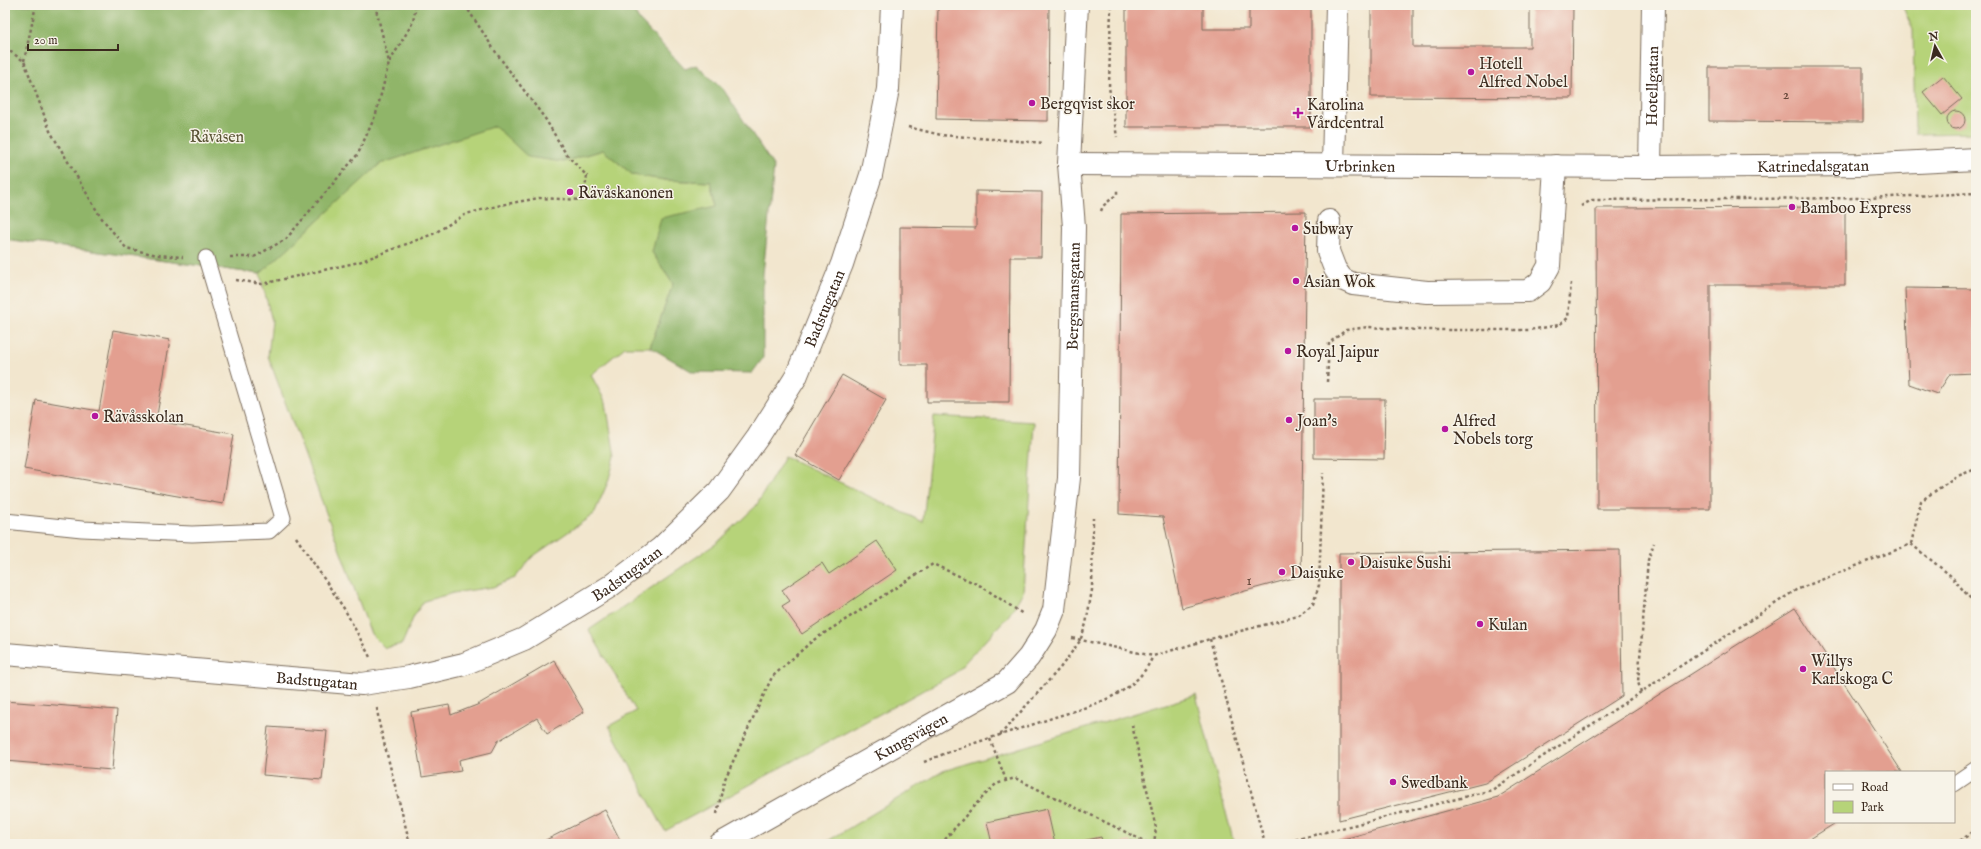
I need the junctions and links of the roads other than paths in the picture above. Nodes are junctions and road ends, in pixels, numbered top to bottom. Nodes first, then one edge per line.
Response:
1 (892, 5) edge
2 (1077, 5) edge
3 (1337, 5) edge
4 (1653, 5) edge
5 (1070, 155) junction
6 (1976, 159) edge
7 (1333, 165) junction
8 (1556, 166) junction
9 (1650, 167) junction
10 (1329, 221) dead end
11 (206, 258) road end
12 (5, 522) edge
13 (1058, 587) joint
14 (5, 654) edge
15 (1976, 769) edge
16 (1955, 783) edge
17 (720, 844) edge

1 - 14 street, Badstugatan
2 - 5 street, Bergsmansgatan
3 - 7 street
4 - 9 street, Hotellgatan
5 - 7 street, Urbrinken
5 - 13 street, Bergsmansgatan
6 - 9 street, Katrinedalsgatan
7 - 8 street, Urbrinken
8 - 9 street, Urbrinken
8 - 10 street
11 - 12 lane
13 - 17 street, Kungsvägen
15 - 16 lane

